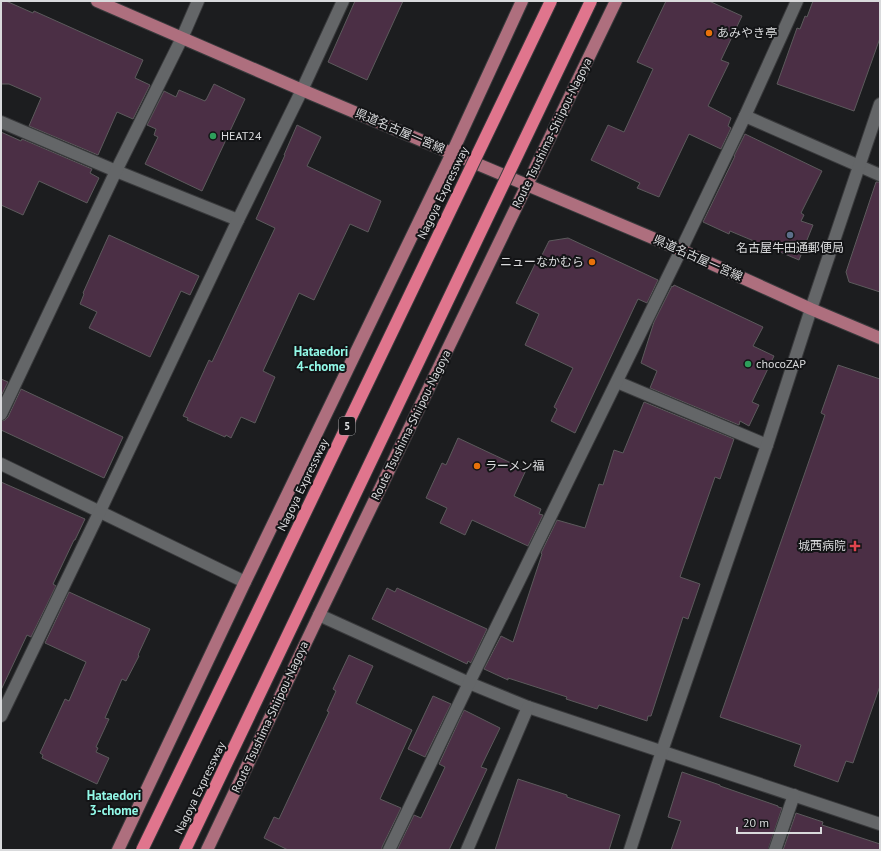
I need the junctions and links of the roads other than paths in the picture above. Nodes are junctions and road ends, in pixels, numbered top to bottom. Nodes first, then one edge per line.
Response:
1 (97, 1) edge
2 (198, 1) edge
3 (343, 1) edge
4 (522, 1) edge
5 (551, 1) edge
6 (591, 1) edge
7 (616, 1) edge
8 (797, 1) edge
9 (182, 38) junction
10 (302, 90) junction
11 (880, 104) edge
12 (745, 116) junction
13 (1, 122) edge
14 (452, 153) junction
15 (859, 166) junction
16 (116, 171) junction
17 (880, 174) edge
18 (527, 184) junction
19 (238, 220) junction
20 (681, 250) junction
21 (810, 309) junction
22 (880, 338) edge
23 (617, 382) junction
24 (1, 414) edge
25 (768, 444) junction
26 (1, 464) edge
27 (100, 511) junction
28 (246, 582) junction
29 (319, 615) junction
30 (470, 683) junction
31 (528, 706) junction
32 (1, 716) edge
33 (662, 751) junction
34 (794, 795) junction
35 (880, 824) edge
36 (118, 850) edge
37 (142, 850) edge
38 (185, 850) edge
39 (207, 850) edge
40 (389, 850) edge
41 (467, 850) edge
42 (630, 850) edge
43 (775, 850) edge

1 - 9 main road, 県道名古屋一宮線
2 - 9 street
3 - 10 street
4 - 14 main road
5 - 37 highway, Nagoya Expressway / 5, bridge
6 - 38 highway, Nagoya Expressway, bridge
7 - 18 main road, Route Tsushima-Shiipou-Nagoya
8 - 12 street
9 - 10 main road, 県道名古屋一宮線
9 - 16 street
10 - 14 main road, 県道名古屋一宮線
10 - 19 street
11 - 15 street
12 - 15 street
12 - 20 street
13 - 16 street
14 - 18 main road, 県道名古屋一宮線
14 - 28 main road
15 - 17 street
15 - 21 street
16 - 19 street
16 - 24 street
18 - 20 main road, 県道名古屋一宮線
18 - 29 main road, Route Tsushima-Shiipou-Nagoya
19 - 27 street
20 - 21 main road, 県道名古屋一宮線
20 - 23 street
21 - 22 main road, 県道名古屋一宮線
21 - 25 street
23 - 25 street
23 - 30 street
25 - 33 street
26 - 27 street
27 - 28 street
27 - 32 street
28 - 36 main road
29 - 30 street
29 - 39 main road, Route Tsushima-Shiipou-Nagoya
30 - 31 street
30 - 40 street
31 - 33 street
31 - 41 street
33 - 34 street
33 - 42 street
34 - 35 street
34 - 43 street

